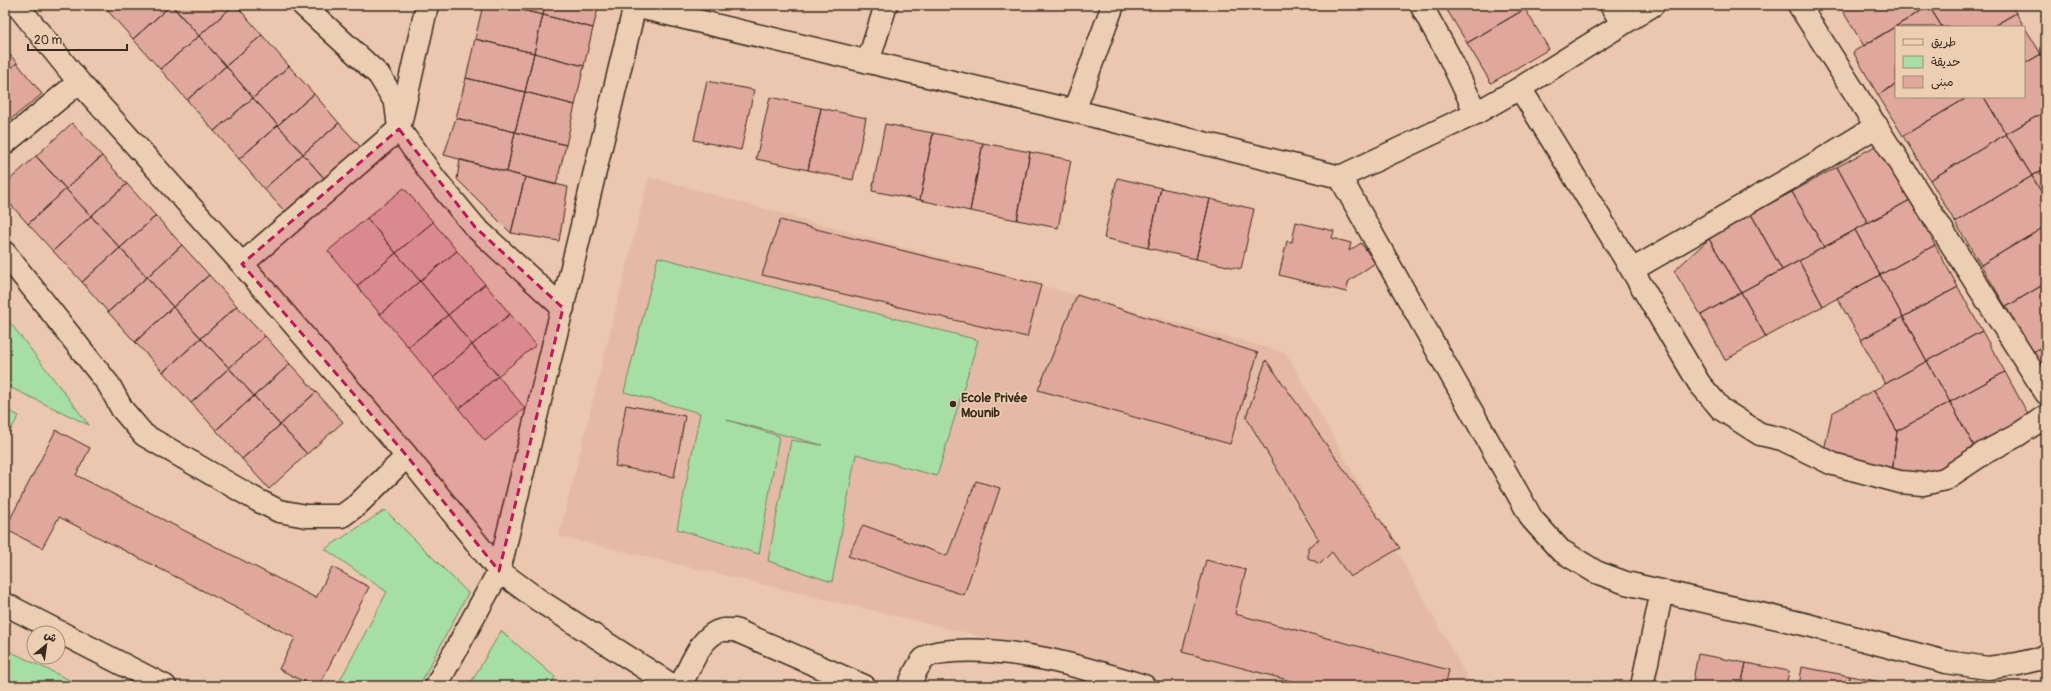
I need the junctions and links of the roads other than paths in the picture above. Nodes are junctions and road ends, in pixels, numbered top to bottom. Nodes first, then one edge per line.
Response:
1 (17, 5) edge
2 (303, 5) edge
3 (427, 5) edge
4 (886, 5) edge
5 (1114, 5) edge
6 (1421, 5) edge
7 (1653, 5) edge
8 (1799, 5) edge
9 (635, 6) edge
10 (1616, 14) edge
11 (868, 62) junction
12 (79, 82) junction
13 (1520, 88) junction
14 (1074, 111) junction
15 (1476, 114) junction
16 (1877, 126) junction
17 (399, 128) junction
18 (5, 143) edge
19 (1340, 177) junction
20 (5, 253) edge
21 (242, 264) junction
22 (1632, 270) junction
23 (563, 308) junction
24 (2046, 393) edge
25 (2046, 416) edge
26 (407, 456) junction
27 (498, 571) junction
28 (1662, 591) junction
29 (5, 604) edge
30 (2046, 657) edge
31 (165, 686) edge
32 (436, 686) edge
33 (673, 686) edge
34 (680, 686) edge
35 (864, 686) edge
36 (909, 686) edge
37 (1144, 686) edge
38 (1642, 686) edge

1 - 12 street
2 - 17 street
3 - 17 street
4 - 11 street
5 - 14 street
6 - 15 street
7 - 10 street
8 - 16 street
9 - 11 street
9 - 23 street
10 - 13 street
11 - 14 street
12 - 18 street
12 - 21 street
13 - 15 street
13 - 22 street
14 - 19 street
15 - 19 street
16 - 22 street
16 - 24 street
17 - 21 street
17 - 23 street
19 - 28 street
20 - 26 street
21 - 26 street
22 - 25 street
23 - 27 street
26 - 27 street
27 - 32 street
27 - 33 street
28 - 30 street
28 - 38 street
29 - 31 street
34 - 35 street
36 - 37 street

